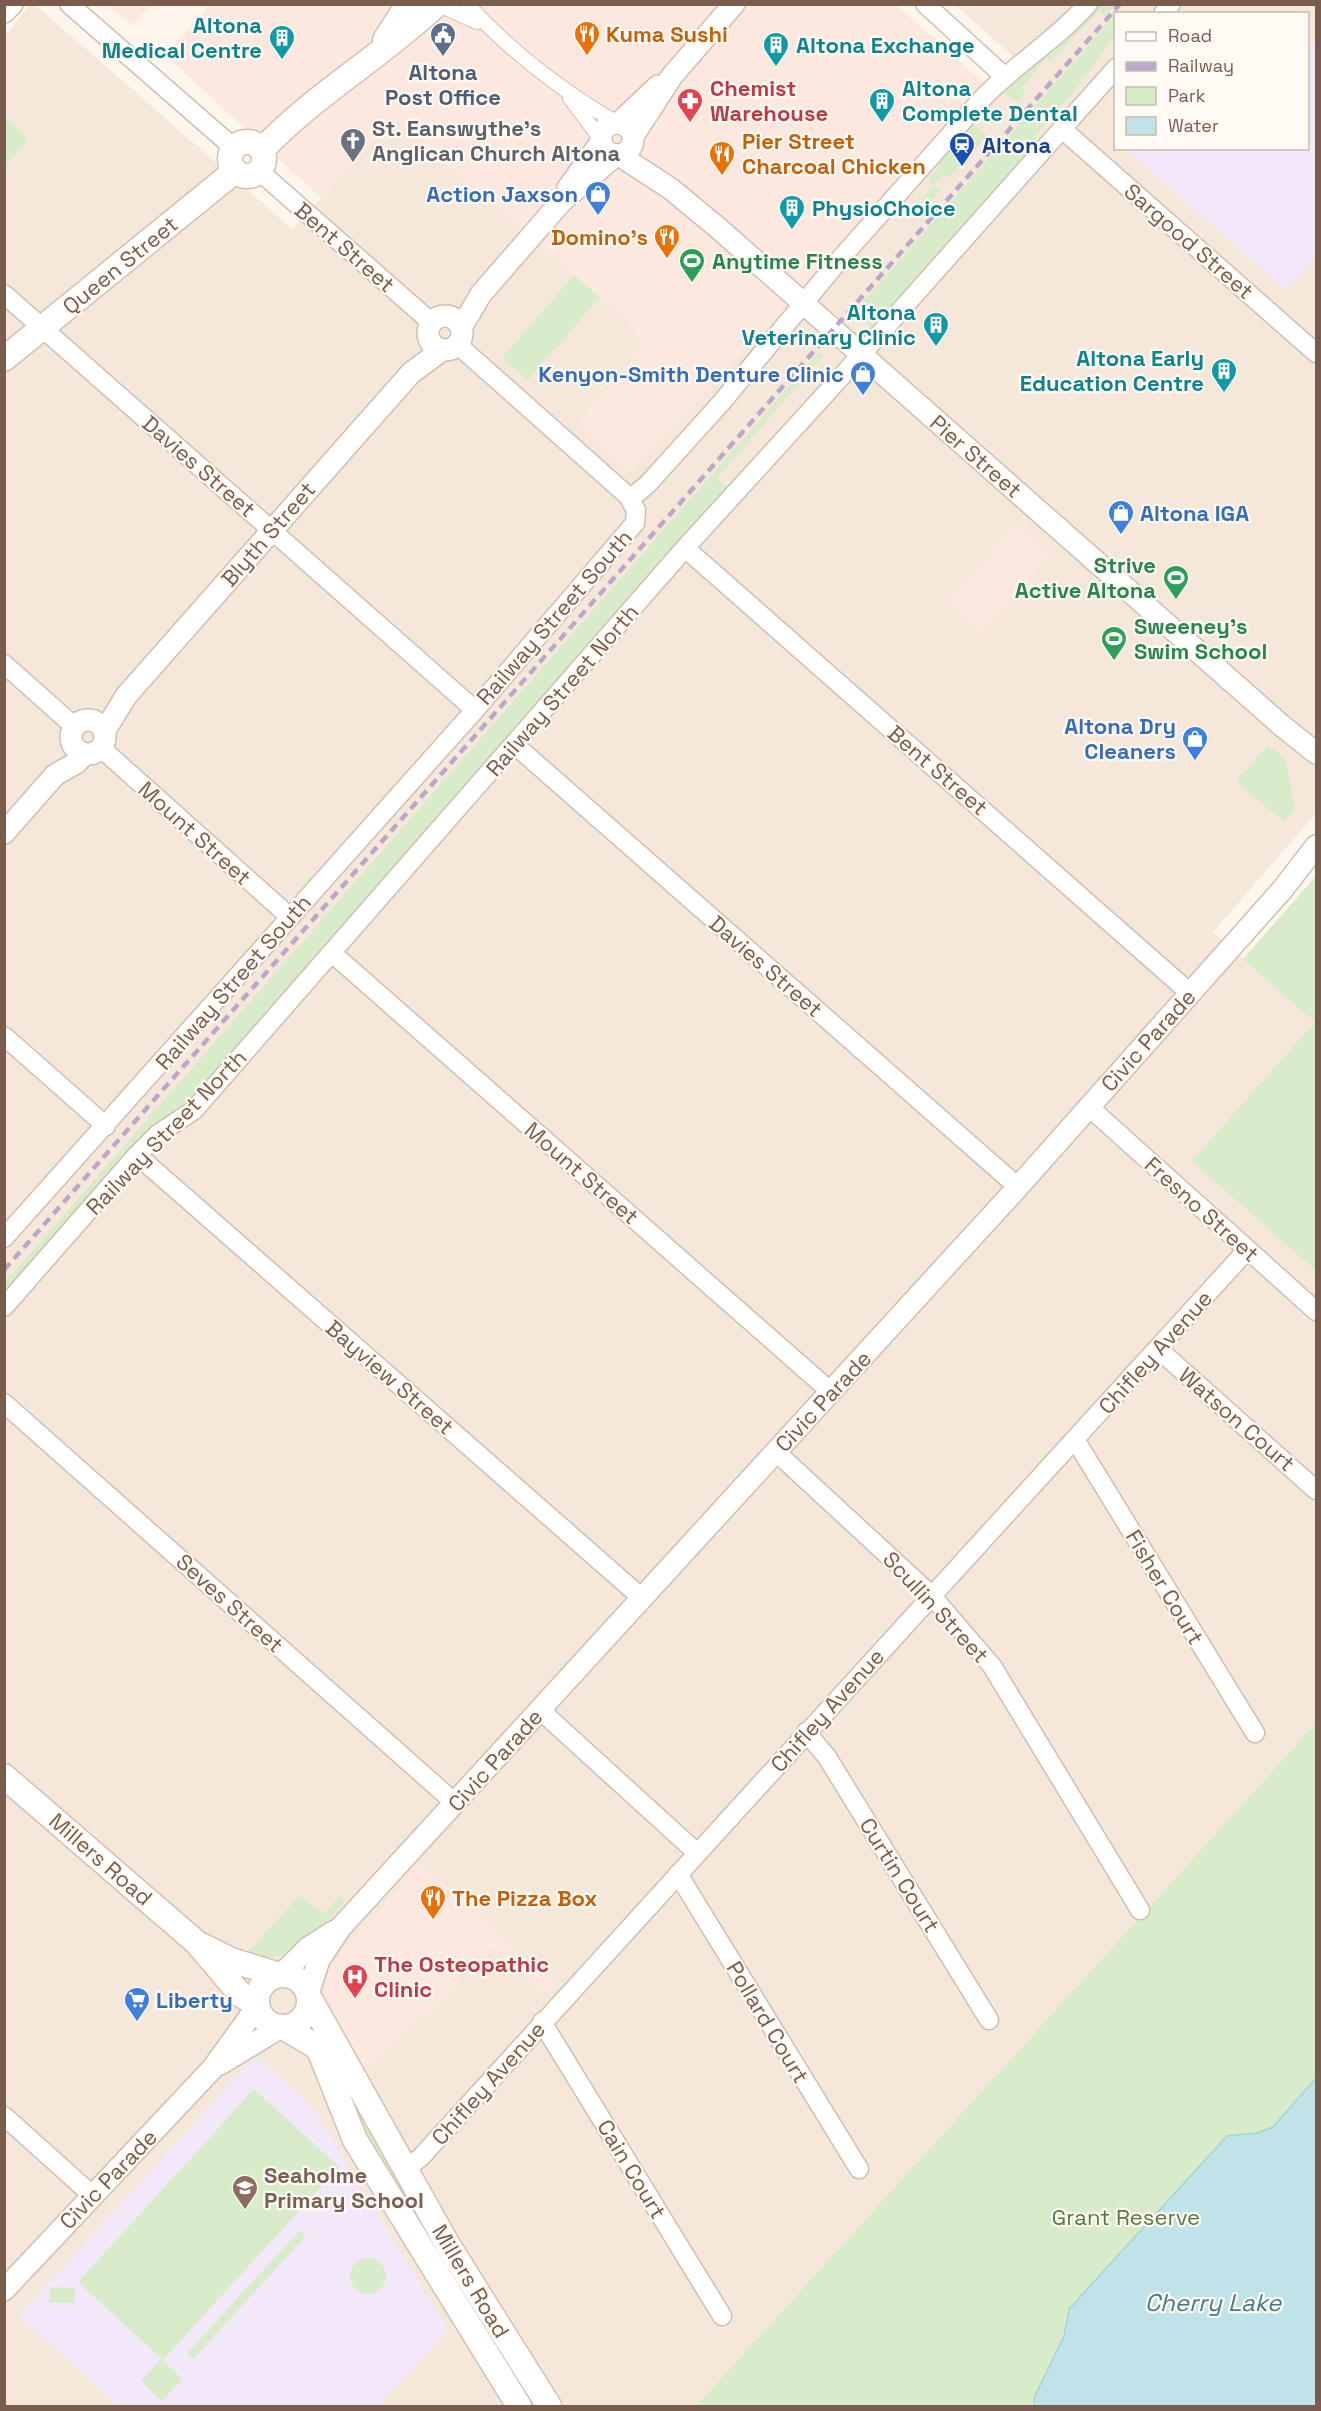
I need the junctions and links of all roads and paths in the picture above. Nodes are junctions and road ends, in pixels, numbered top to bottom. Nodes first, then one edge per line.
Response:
1 (12, 4) edge
2 (69, 4) edge
3 (408, 4) edge
4 (429, 4) edge
5 (467, 4) edge
6 (734, 4) edge
7 (925, 4) edge
8 (1088, 4) edge
9 (438, 5) edge
10 (4, 12) edge
11 (499, 36) junction
12 (366, 63) junction
13 (1114, 70) edge
14 (1004, 76) junction
15 (565, 92) junction
16 (1062, 129) junction
17 (617, 139) junction
18 (248, 160) junction
19 (4, 294) edge
20 (804, 304) junction
21 (42, 328) junction
22 (445, 334) junction
23 (1317, 353) edge
24 (861, 355) junction
25 (4, 359) edge
26 (628, 496) junction
27 (272, 530) junction
28 (685, 548) junction
29 (4, 664) edge
30 (475, 710) junction
31 (1281, 725) junction
32 (88, 737) junction
33 (515, 745) junction
34 (1317, 753) edge
35 (1317, 764) edge
36 (4, 833) edge
37 (1317, 846) edge
38 (1308, 864) edge
39 (290, 917) junction
40 (332, 953) junction
41 (1190, 993) junction
42 (4, 1035) edge
43 (1089, 1107) junction
44 (106, 1126) junction
45 (137, 1155) junction
46 (1018, 1187) junction
47 (4, 1238) edge
48 (1247, 1250) junction
49 (4, 1307) edge
50 (1317, 1311) edge
51 (1158, 1349) junction
52 (831, 1392) junction
53 (4, 1403) edge
54 (1076, 1441) junction
55 (776, 1452) junction
56 (1317, 1490) edge
57 (931, 1594) junction
58 (642, 1598) junction
59 (540, 1710) junction
60 (806, 1732) junction
61 (1255, 1732) dead end
62 (4, 1776) edge
63 (455, 1803) junction
64 (696, 1852) junction
65 (678, 1874) junction
66 (1140, 1910) dead end
67 (341, 1928) junction
68 (196, 1943) junction
69 (280, 1975) junction
70 (309, 1996) junction
71 (257, 2006) junction
72 (989, 2020) dead end
73 (542, 2022) junction
74 (282, 2027) junction
75 (212, 2069) junction
76 (4, 2115) edge
77 (406, 2169) junction
78 (858, 2169) dead end
79 (92, 2195) junction
80 (4, 2290) edge
81 (722, 2316) dead end
82 (519, 2406) edge
83 (549, 2406) edge

1 - 10 street
2 - 18 street, Bent Street
3 - 12 main road, Queen Street
4 - 9 main road
5 - 11 street, Pier Street
6 - 17 street, Blyth Street
7 - 14 street
8 - 14 street, Railway Street South
9 - 11 street, Pier Street
9 - 12 main road, Queen Street
11 - 15 street, Pier Street
12 - 18 main road, Queen Street
13 - 16 street, Railway Street North
14 - 20 street, Railway Street South
15 - 17 street, Pier Street
15 - 17 street, Pier Street
16 - 23 street, Sargood Street
16 - 24 street, Railway Street North
17 - 20 street, Pier Street
17 - 22 street, Blyth Street
18 - 21 main road, Queen Street
18 - 22 street, Bent Street
19 - 21 street, Davies Street
20 - 24 street, Pier Street
20 - 26 street, Railway Street South
21 - 25 main road, Queen Street
21 - 27 street, Davies Street
22 - 26 street, Bent Street
22 - 27 street, Blyth Street
24 - 28 street, Railway Street North
24 - 31 street, Pier Street
26 - 30 street, Railway Street South
27 - 30 street, Davies Street
27 - 32 street, Blyth Street
28 - 33 street, Railway Street North
28 - 41 street, Bent Street
29 - 32 street, Mount Street
30 - 39 street, Railway Street South
31 - 34 street, Pier Street
31 - 35 street, Pier Street
32 - 36 street, Blyth Street
32 - 39 street, Mount Street
33 - 40 street, Railway Street North
33 - 46 street, Davies Street
37 - 38 street, Civic Parade
38 - 41 street, Civic Parade
39 - 44 street, Railway Street South
40 - 45 street, Railway Street North
40 - 52 street, Mount Street
41 - 43 street, Civic Parade
42 - 44 street
43 - 46 street, Civic Parade
43 - 48 street, Fresno Street
44 - 47 street, Railway Street South
45 - 49 street, Railway Street North
45 - 58 street, Bayview Street
46 - 52 street, Civic Parade
48 - 50 street, Fresno Street
48 - 51 street, Chifley Avenue
51 - 54 street, Chifley Avenue
51 - 56 street, Watson Court
52 - 55 street, Civic Parade
53 - 63 street, Seves Street
54 - 57 street, Chifley Avenue
54 - 61 street, Fisher Court
55 - 57 street, Scullin Street
55 - 58 street, Civic Parade
57 - 60 street, Chifley Avenue
57 - 66 street, Scullin Street
58 - 59 street, Civic Parade
59 - 63 street, Civic Parade
59 - 64 street
60 - 64 street, Chifley Avenue
60 - 72 street, Curtin Court
62 - 68 main road, Millers Road
63 - 67 street, Civic Parade
64 - 65 street, Chifley Avenue
65 - 73 street, Chifley Avenue
65 - 78 street, Pollard Court
67 - 69 street, Civic Parade
67 - 70 street, Civic Parade
68 - 69 main road, Millers Road
68 - 71 main road, Millers Road
69 - 70 main road
69 - 71 main road
70 - 74 main road
70 - 77 main road, Millers Road
71 - 74 main road
71 - 75 street, Civic Parade
73 - 77 street, Chifley Avenue
73 - 81 street, Cain Court
74 - 75 street, Civic Parade
74 - 82 main road, Millers Road
75 - 79 street, Civic Parade
76 - 79 street
77 - 83 main road, Millers Road
79 - 80 street, Civic Parade

